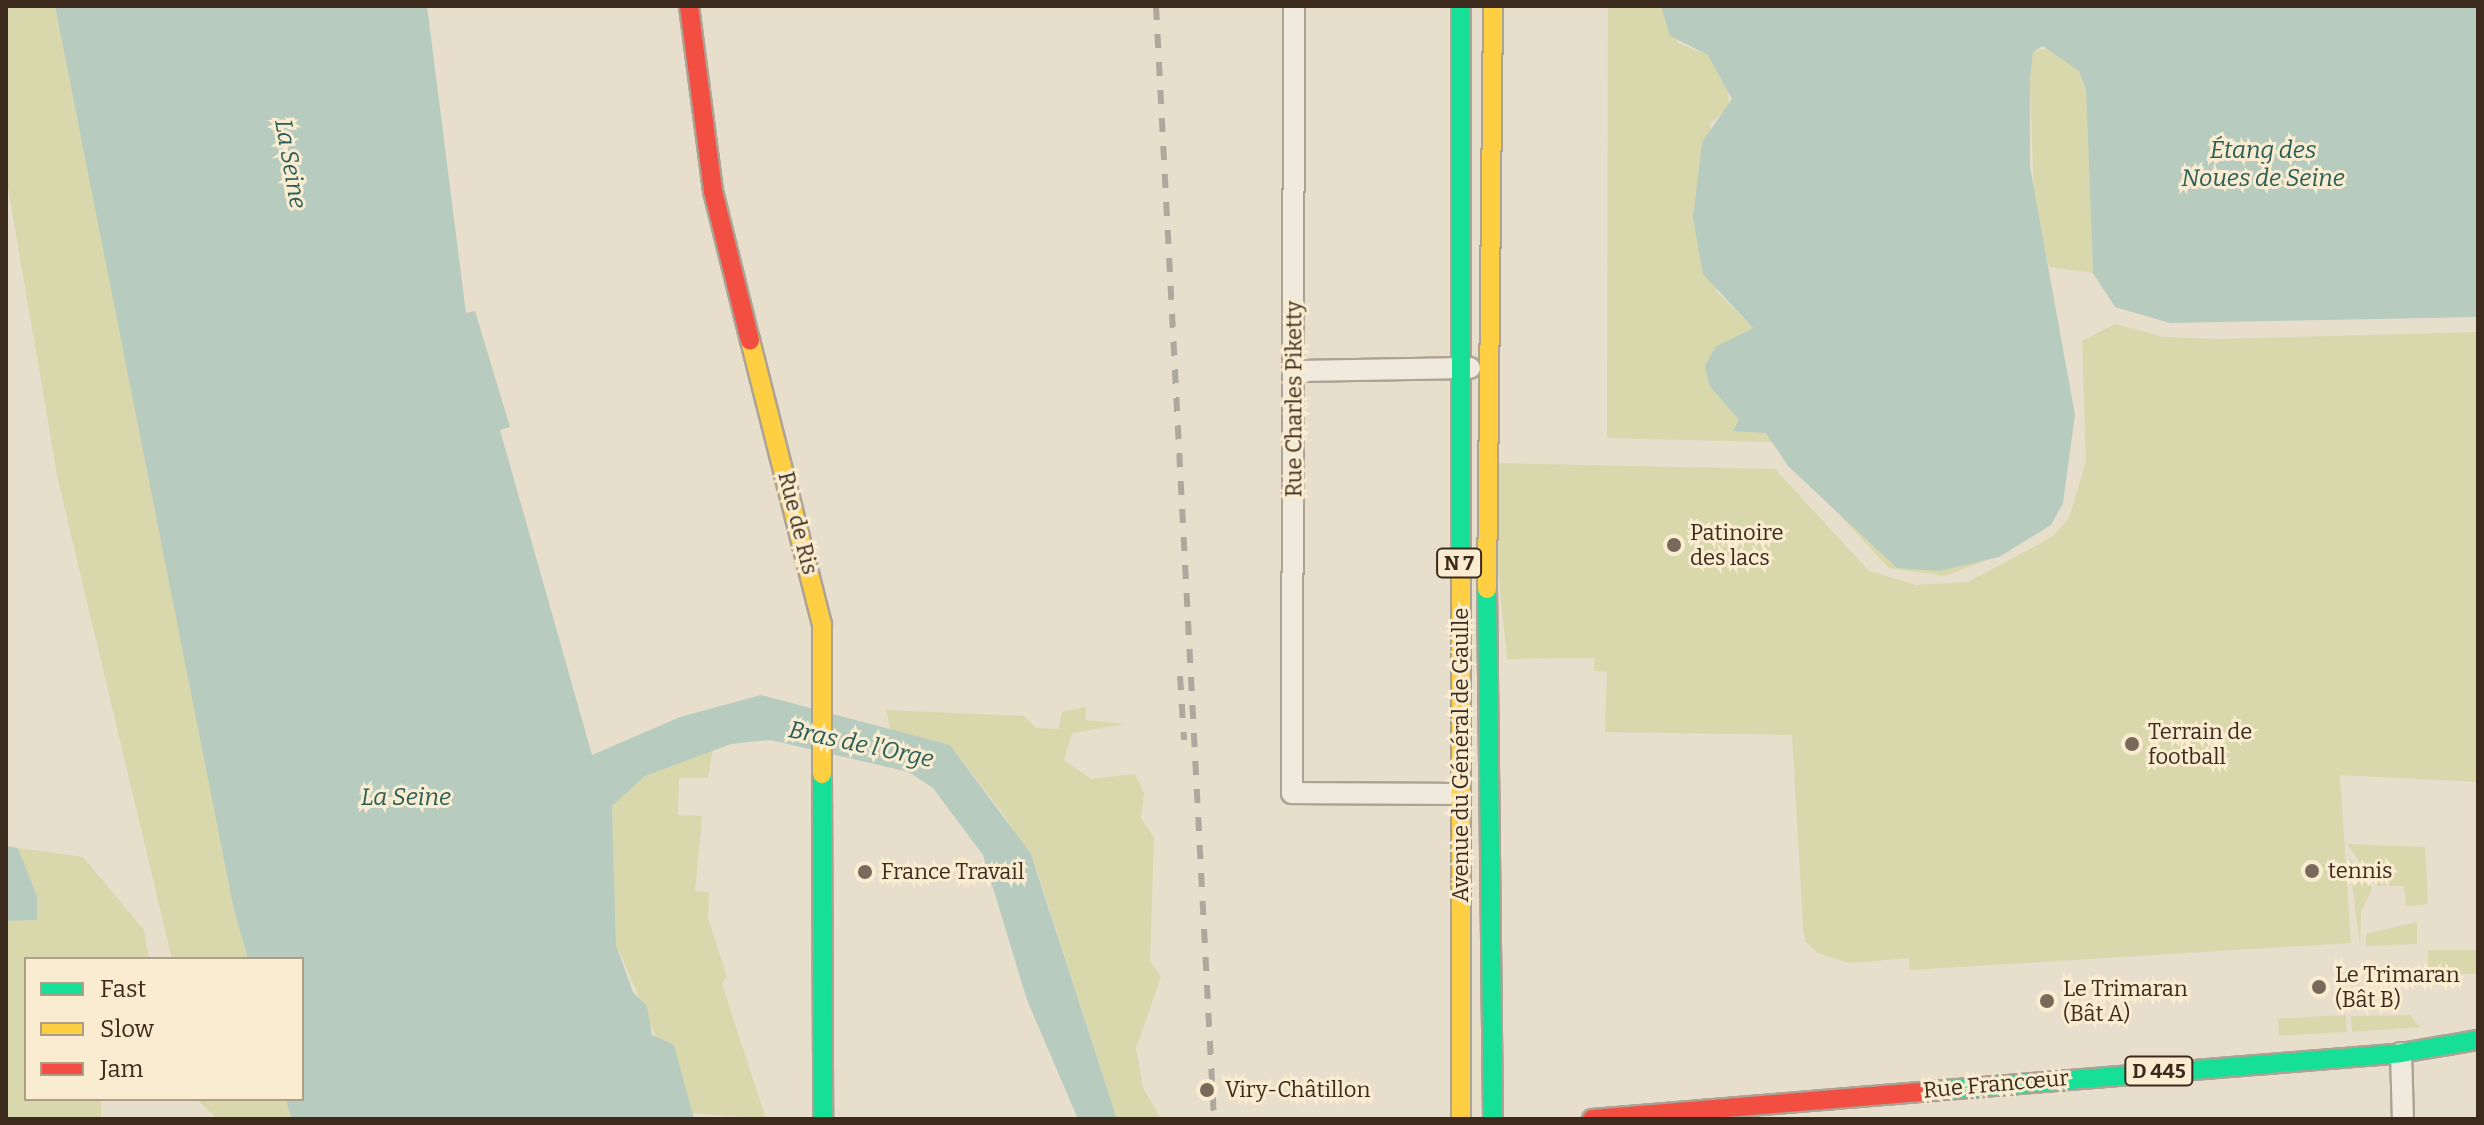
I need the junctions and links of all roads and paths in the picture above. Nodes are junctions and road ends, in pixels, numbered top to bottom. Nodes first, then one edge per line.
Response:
1 (689, 6) edge
2 (1294, 6) edge
3 (1461, 6) edge
4 (1493, 6) edge
5 (1459, 368) junction
6 (1295, 371) junction
7 (1485, 386) junction
8 (1460, 794) junction
9 (2478, 1040) edge
10 (2401, 1053) junction
11 (2478, 1057) edge
12 (823, 1119) edge
13 (1461, 1119) edge
14 (1493, 1119) edge
15 (1592, 1119) edge
16 (2403, 1119) edge

1 - 12 main road, Rue de Ris
2 - 6 street, Rue Charles Piketty
3 - 5 main road, Avenue du Général de Gaulle / N 7
4 - 7 main road, N 7
5 - 6 street
5 - 7 street
5 - 8 main road, Avenue du Général de Gaulle / N 7
6 - 8 street, Rue Charles Piketty
7 - 14 main road, Avenue du Général de Gaulle / N 7
8 - 13 main road, Avenue du Général de Gaulle / N 7
9 - 10 main road, Rue Francœur / D 445
10 - 11 main road, Rue Francœur / D 445
10 - 15 main road, Rue Francœur / D 445
10 - 16 street

